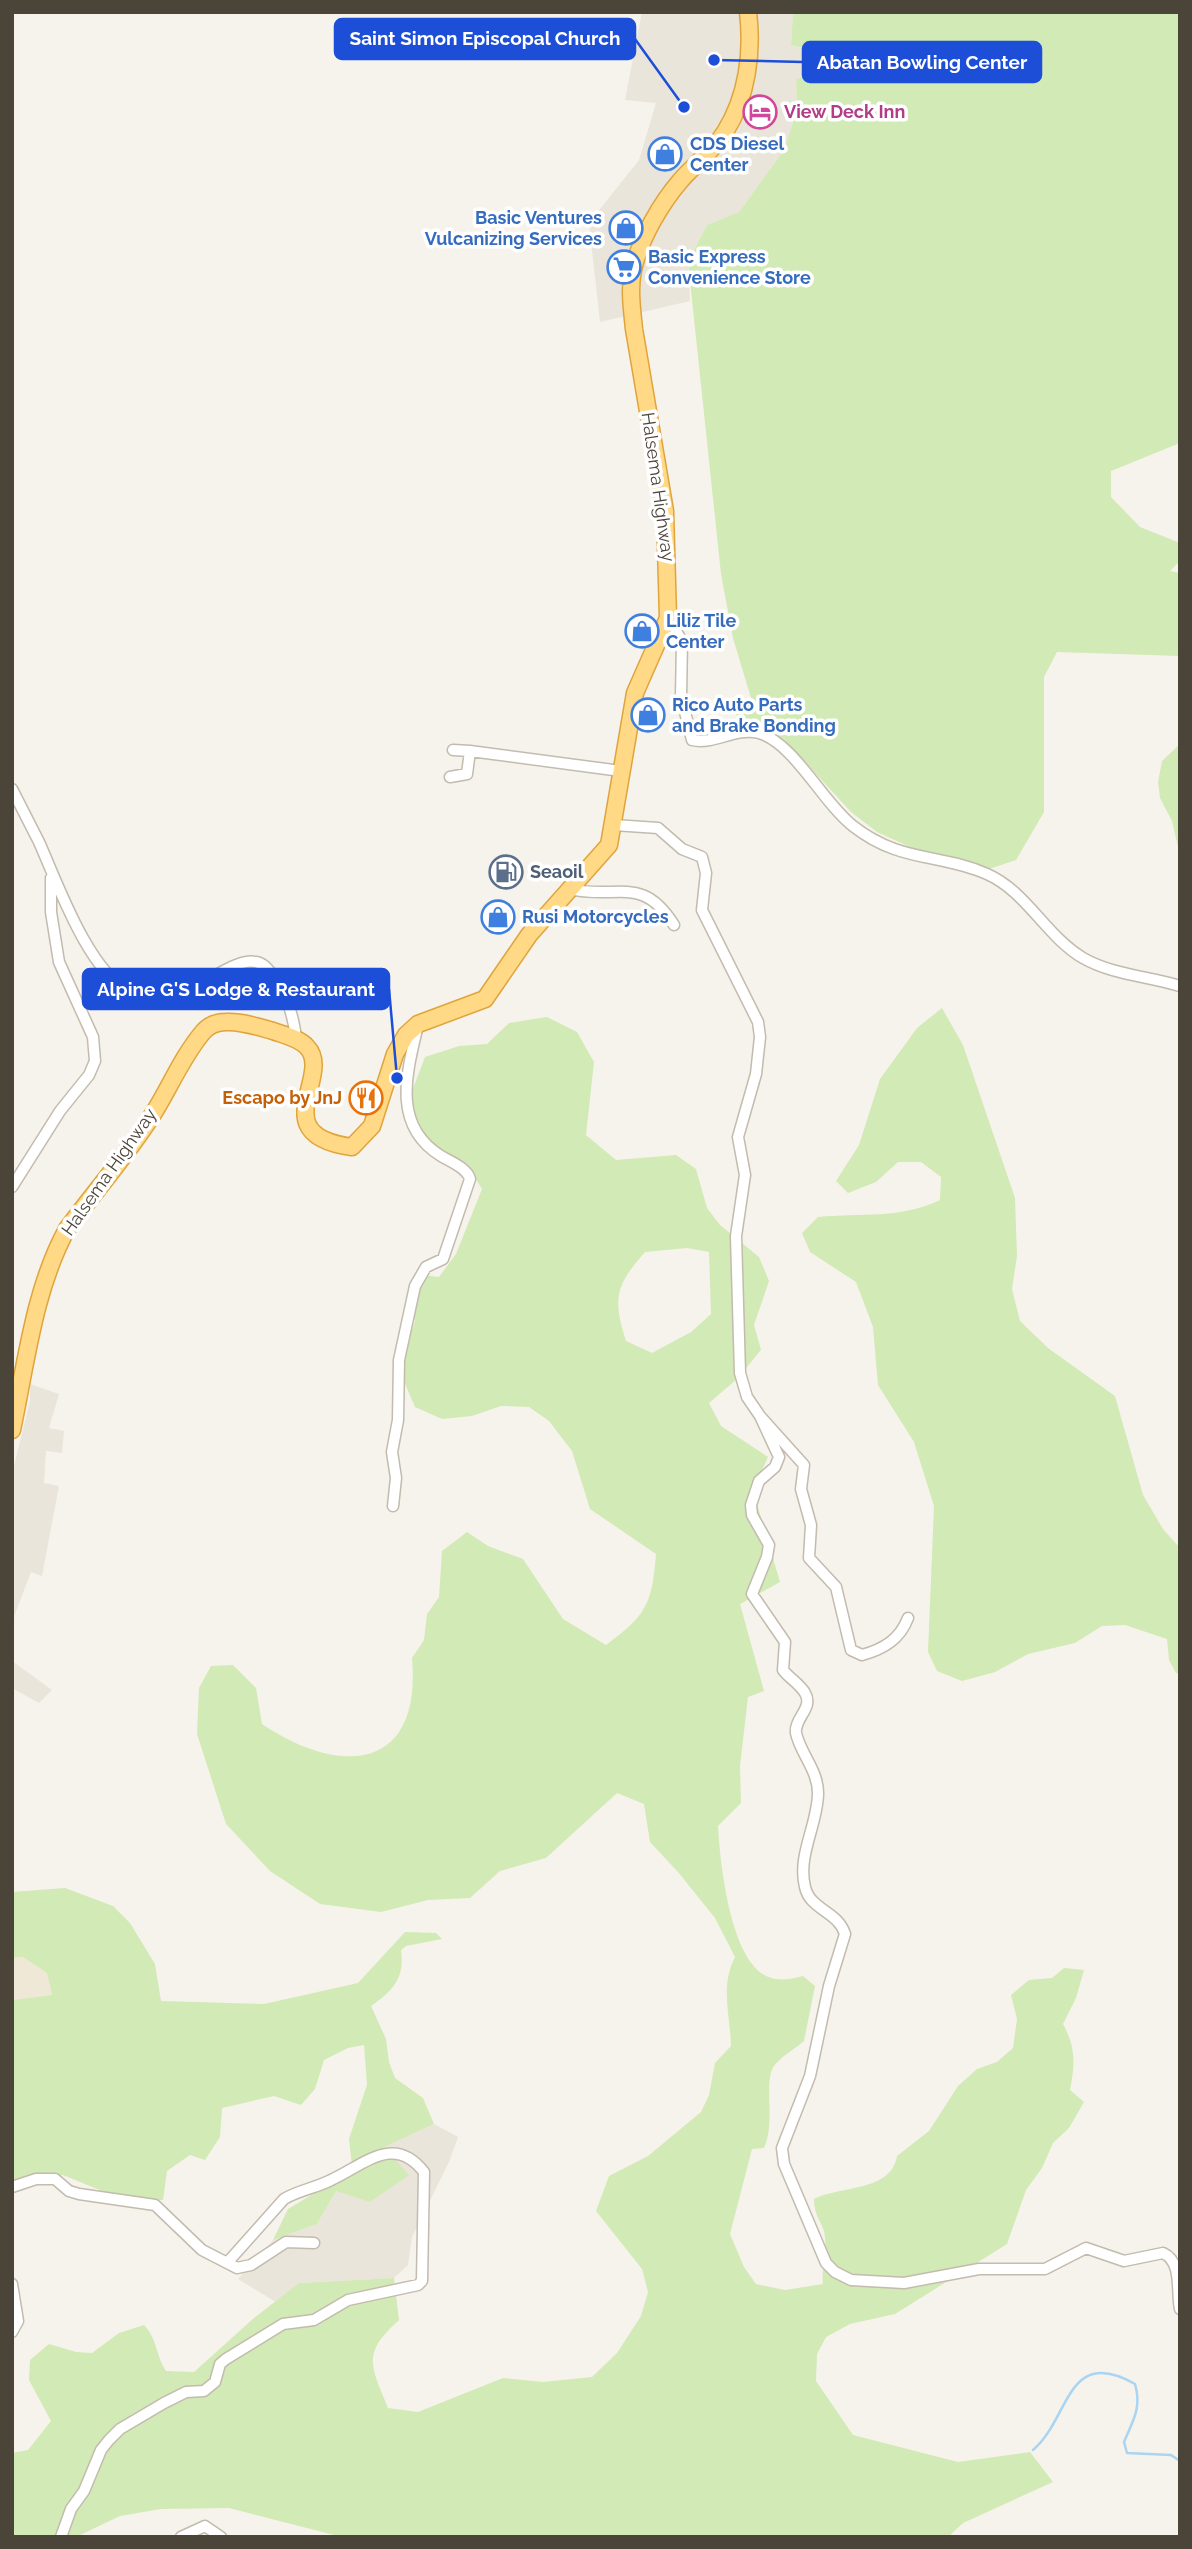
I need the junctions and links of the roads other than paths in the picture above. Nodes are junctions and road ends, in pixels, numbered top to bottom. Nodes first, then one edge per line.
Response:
1 (748, 12) edge
2 (668, 618) junction
3 (453, 750) dead end
4 (470, 751) junction
5 (621, 771) junction
6 (450, 776) dead end
7 (12, 789) edge
8 (614, 825) junction
9 (51, 871) junction
10 (569, 889) junction
11 (674, 925) dead end
12 (1180, 986) edge
13 (418, 1024) junction
14 (296, 1039) junction
15 (12, 1187) edge
16 (760, 1416) junction
17 (12, 1430) edge
18 (393, 1506) dead end
19 (908, 1619) dead end
20 (12, 2188) edge
21 (314, 2242) dead end
22 (227, 2263) junction
23 (12, 2284) edge
24 (1180, 2309) edge
25 (12, 2332) edge
26 (61, 2537) edge
27 (181, 2537) edge
28 (221, 2537) edge

1 - 2 highway, Halsema Highway
2 - 5 highway, Halsema Highway
2 - 12 street
3 - 4 street
4 - 5 street
4 - 6 street
5 - 8 highway, Halsema Highway
7 - 9 street
8 - 10 highway, Halsema Highway
8 - 16 street
9 - 14 street
9 - 15 street
10 - 11 street
10 - 13 highway, Halsema Highway
13 - 14 highway
13 - 18 street
14 - 17 highway, Halsema Highway
16 - 19 street
16 - 24 street
20 - 22 street
21 - 22 street
22 - 26 street
23 - 25 street
27 - 28 street

